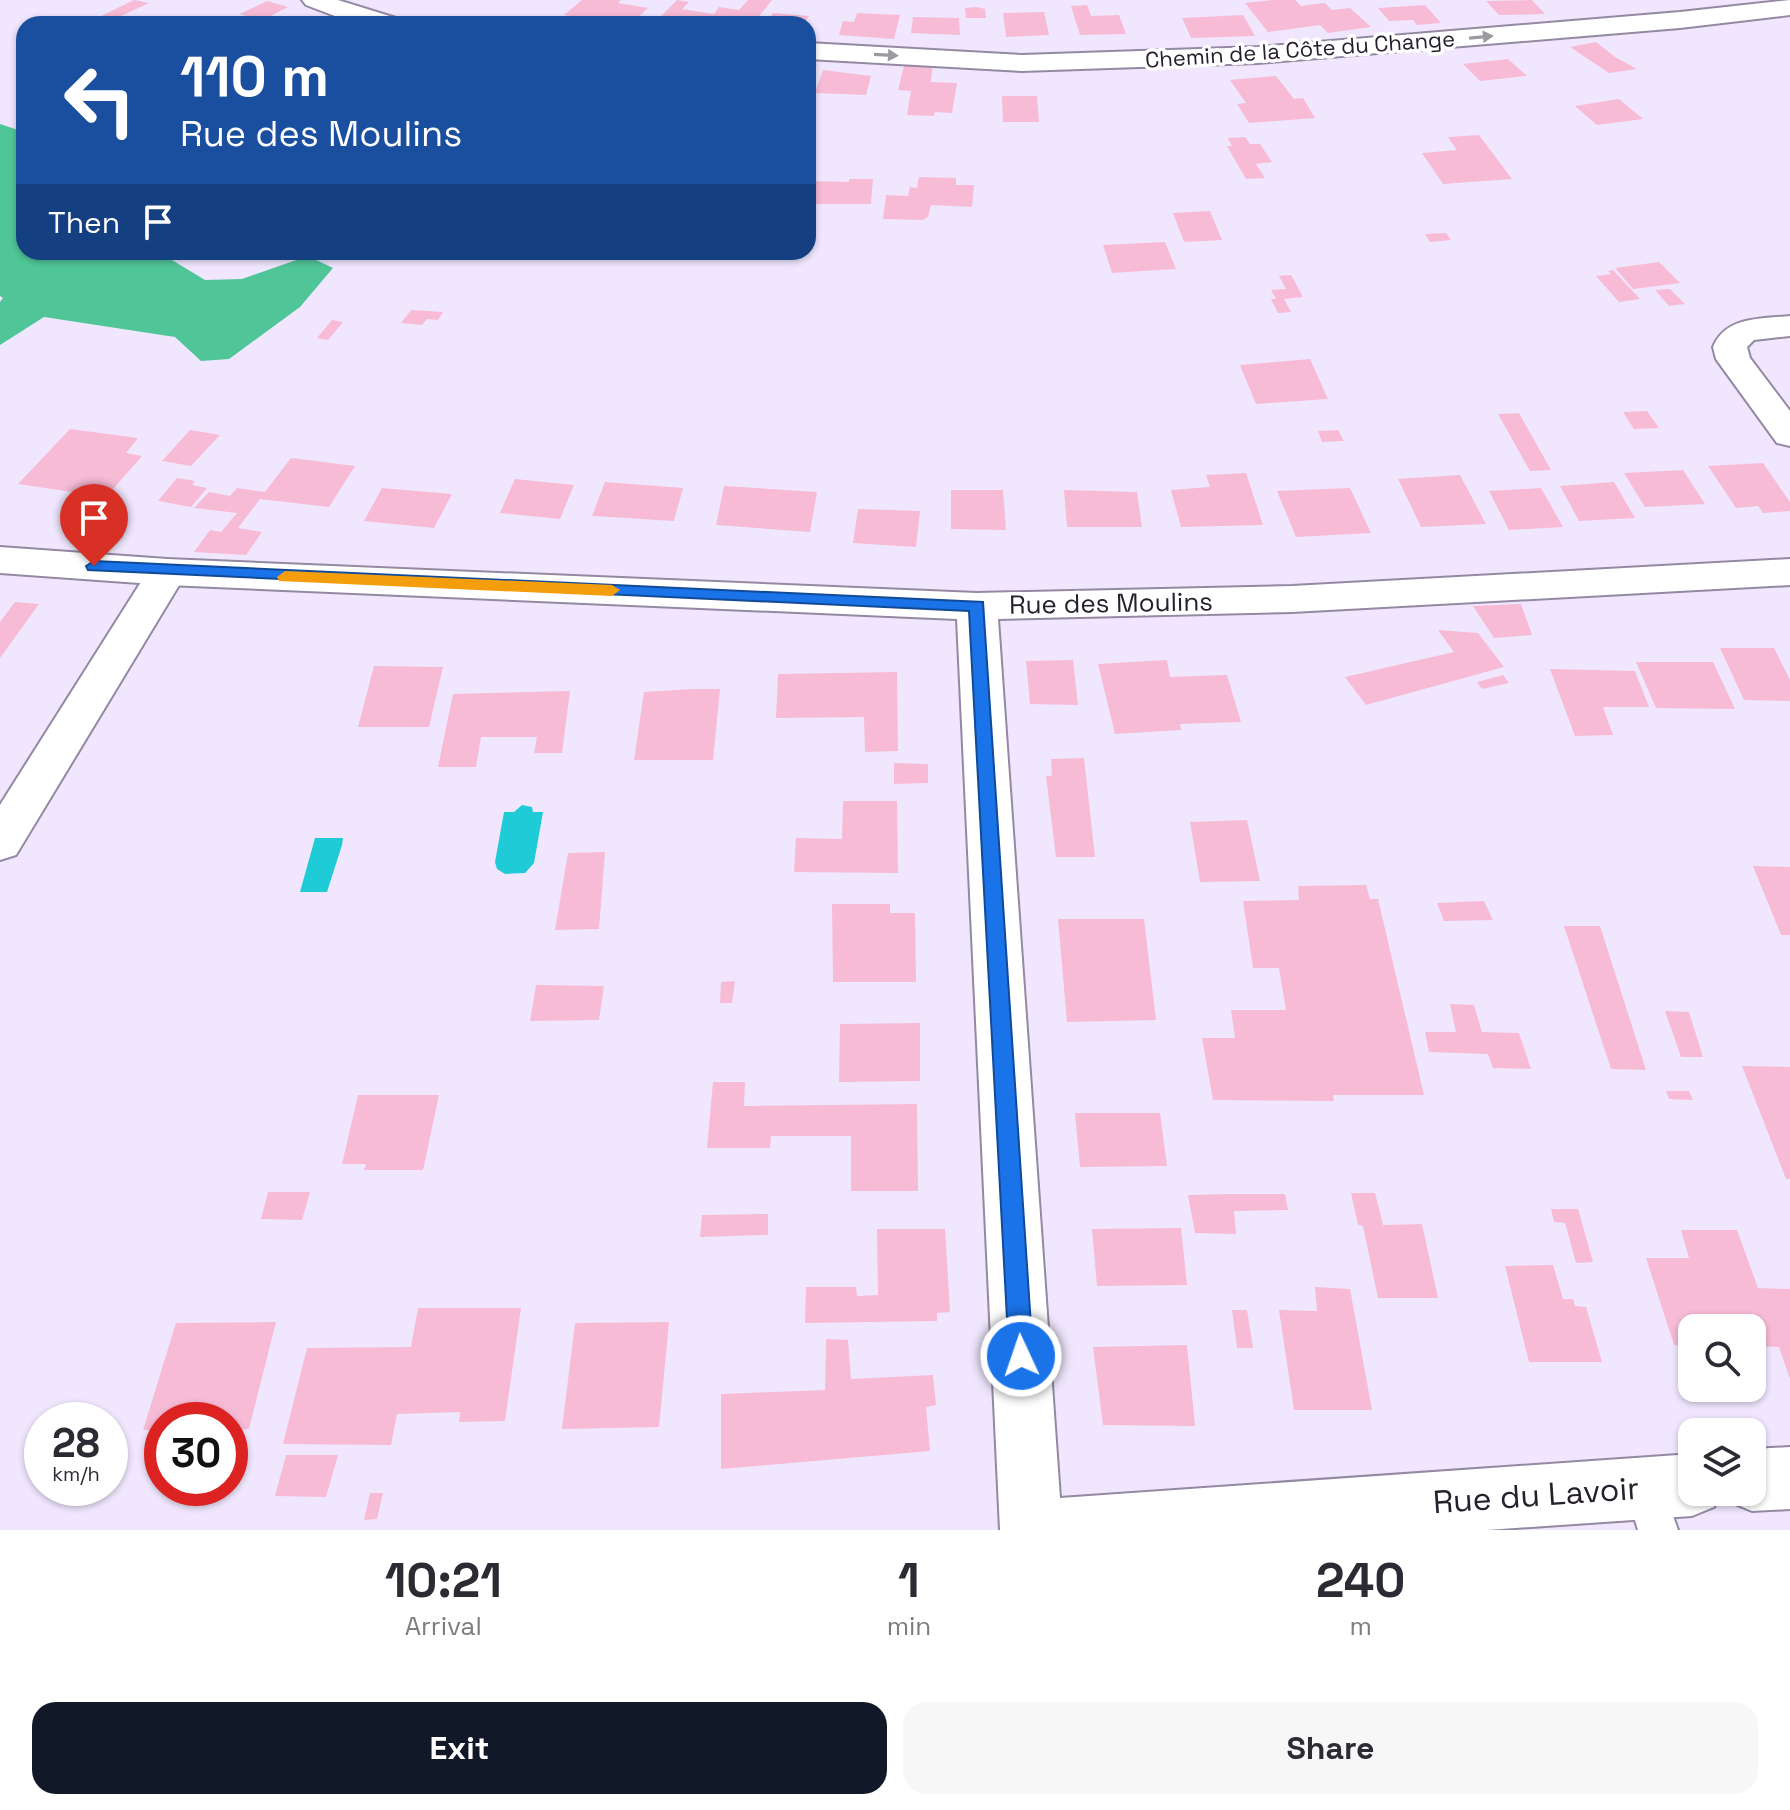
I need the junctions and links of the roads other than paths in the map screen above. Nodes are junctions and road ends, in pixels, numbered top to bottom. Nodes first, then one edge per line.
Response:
1 (315, 0) edge
2 (1790, 7) edge
3 (355, 16) edge
4 (816, 51) edge
5 (1790, 326) edge
6 (1790, 435) edge
7 (0, 560) edge
8 (167, 572) junction
9 (1790, 572) edge
10 (977, 606) junction
11 (0, 843) edge
12 (1790, 1478) edge
13 (1766, 1479) edge
14 (1665, 1501) edge
15 (1031, 1530) edge
16 (1045, 1530) edge

1 - 3 street
4 -> 2 street, Chemin de la Côte du Change
5 - 6 street
7 - 8 street, Rue des Moulins
8 - 10 street, Rue des Moulins
8 - 11 street
9 - 10 street, Rue des Moulins
10 - 15 street
12 - 13 street
14 - 16 street, Rue du Lavoir

